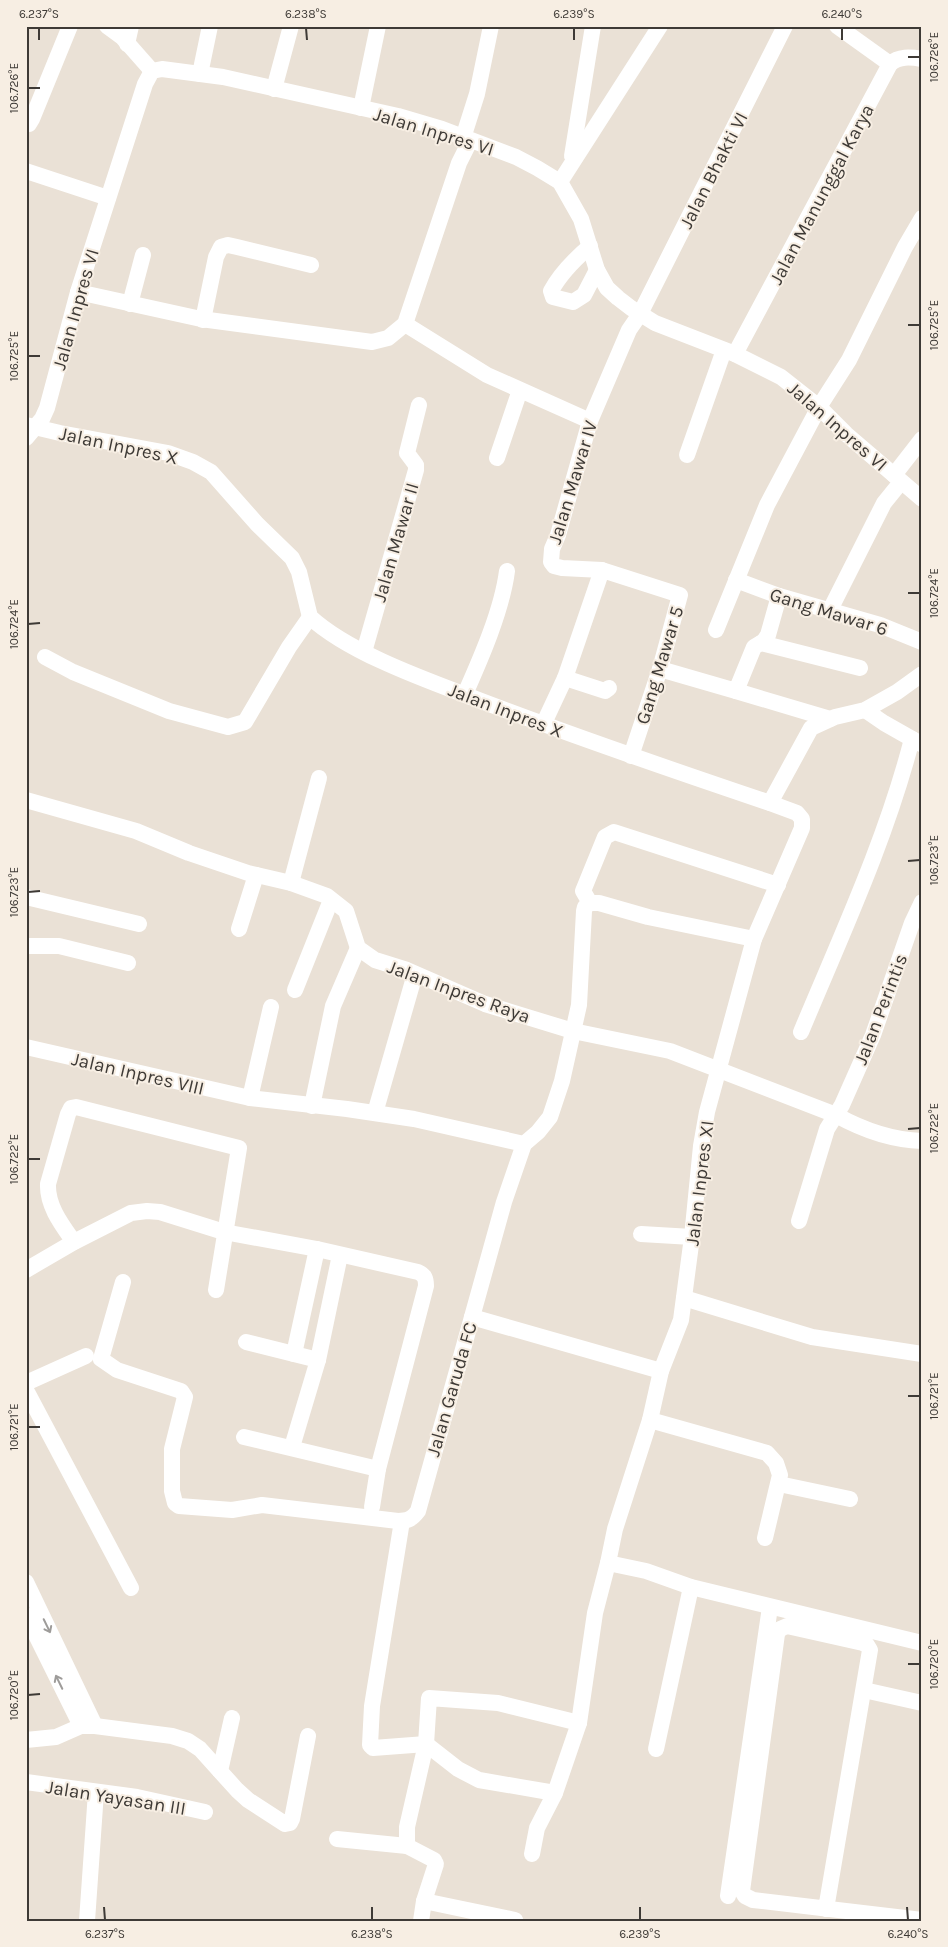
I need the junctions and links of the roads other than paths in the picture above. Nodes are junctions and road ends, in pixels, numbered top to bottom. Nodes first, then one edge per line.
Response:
1 (70, 26) edge
2 (108, 26) edge
3 (131, 26) edge
4 (210, 26) edge
5 (291, 26) edge
6 (378, 26) edge
7 (491, 26) edge
8 (593, 26) edge
9 (660, 26) edge
10 (785, 26) edge
11 (840, 27) edge
12 (127, 44) junction
13 (922, 59) edge
14 (890, 64) junction
15 (152, 71) junction
16 (200, 74) junction
17 (274, 89) junction
18 (361, 108) junction
19 (26, 124) edge
20 (467, 140) junction
21 (572, 161) junction
22 (26, 171) edge
23 (560, 182) junction
24 (108, 198) junction
25 (922, 218) edge
26 (590, 246) junction
27 (142, 255) dead end
28 (311, 265) dead end
29 (597, 270) junction
30 (78, 292) junction
31 (130, 304) junction
32 (640, 314) junction
33 (203, 320) junction
34 (405, 324) junction
35 (729, 352) junction
36 (520, 390) junction
37 (418, 405) dead end
38 (820, 406) junction
39 (590, 421) junction
40 (29, 430) edge
41 (922, 439) edge
42 (687, 455) dead end
43 (497, 458) dead end
44 (897, 478) junction
45 (922, 499) edge
46 (602, 570) junction
47 (507, 571) dead end
48 (736, 580) junction
49 (779, 596) junction
50 (830, 610) junction
51 (310, 617) junction
52 (716, 630) dead end
53 (922, 642) edge
54 (761, 643) junction
55 (364, 652) junction
56 (45, 657) dead end
57 (860, 668) dead end
58 (660, 669) junction
59 (922, 674) edge
60 (565, 678) junction
61 (609, 688) dead end
62 (736, 691) junction
63 (464, 694) junction
64 (865, 710) junction
65 (830, 719) junction
66 (544, 725) junction
67 (917, 741) edge
68 (631, 756) junction
69 (319, 778) dead end
70 (26, 800) edge
71 (770, 803) junction
72 (256, 875) junction
73 (291, 883) junction
74 (778, 885) junction
75 (26, 897) edge
76 (331, 900) junction
77 (922, 902) edge
78 (590, 904) junction
79 (139, 924) dead end
80 (239, 929) dead end
81 (754, 939) junction
82 (26, 946) edge
83 (358, 948) junction
84 (128, 964) dead end
85 (415, 974) junction
86 (294, 990) dead end
87 (271, 1007) dead end
88 (573, 1032) junction
89 (801, 1032) dead end
90 (26, 1047) edge
91 (719, 1070) junction
92 (250, 1098) junction
93 (312, 1106) junction
94 (375, 1113) junction
95 (836, 1116) junction
96 (922, 1141) edge
97 (524, 1144) junction
98 (799, 1222) dead end
99 (224, 1232) junction
100 (641, 1234) dead end
101 (692, 1237) junction
102 (74, 1242) junction
103 (317, 1249) junction
104 (340, 1255) junction
105 (26, 1270) edge
106 (123, 1282) dead end
107 (216, 1290) dead end
108 (684, 1298) junction
109 (472, 1317) junction
110 (246, 1342) dead end
111 (294, 1354) junction
112 (922, 1354) edge
113 (86, 1356) dead end
114 (318, 1360) junction
115 (661, 1371) junction
116 (26, 1383) edge
117 (26, 1390) edge
118 (650, 1420) junction
119 (244, 1437) dead end
120 (292, 1447) junction
121 (378, 1469) junction
122 (779, 1484) junction
123 (850, 1499) dead end
124 (372, 1507) dead end
125 (402, 1521) junction
126 (765, 1538) dead end
127 (608, 1563) junction
128 (26, 1582) edge
129 (691, 1587) junction
130 (131, 1588) dead end
131 (770, 1607) junction
132 (26, 1615) edge
133 (922, 1643) edge
134 (864, 1690) junction
135 (922, 1702) edge
136 (232, 1718) dead end
137 (579, 1724) junction
138 (88, 1726) junction
139 (308, 1736) dead end
140 (26, 1740) edge
141 (426, 1744) junction
142 (656, 1749) dead end
143 (220, 1771) junction
144 (26, 1782) edge
145 (96, 1792) junction
146 (555, 1793) junction
147 (205, 1812) dead end
148 (337, 1839) dead end
149 (407, 1846) junction
150 (532, 1854) dead end
151 (728, 1896) dead end
152 (424, 1900) junction
153 (826, 1909) junction
154 (514, 1920) edge
155 (922, 1920) edge
156 (87, 1921) edge
157 (421, 1921) edge

1 - 19 street
2 - 12 street
3 - 12 street
4 - 16 street
5 - 17 street
6 - 18 street
7 - 20 street
8 - 21 street
9 - 21 street
10 - 32 street, Jalan Bhakti VI
11 - 14 street
12 - 15 street
13 - 14 street
14 - 35 street, Jalan Manunggal Karya
15 - 16 street, Jalan Inpres VI
15 - 24 street, Jalan Inpres VI
16 - 17 street, Jalan Inpres VI
17 - 18 street, Jalan Inpres VI
18 - 20 street, Jalan Inpres VI
20 - 23 street, Jalan Inpres VI
20 - 34 street
21 - 23 street
22 - 24 street
23 - 26 street, Jalan Inpres VI
24 - 30 street, Jalan Inpres VI
25 - 38 street
26 - 29 street, Jalan Inpres VI
26 - 29 street
27 - 31 street
28 - 33 street
29 - 32 street, Jalan Inpres VI
30 - 31 street
30 - 40 street, Jalan Inpres VI
31 - 33 street
32 - 35 street, Jalan Inpres VI
32 - 39 street, Jalan Mawar IV
33 - 34 street
34 - 36 street
35 - 38 street, Jalan Inpres VI
35 - 42 street, Jalan Manunggal Karya
36 - 39 street
36 - 43 street
37 - 55 street, Jalan Mawar II
38 - 44 street, Jalan Inpres VI
38 - 48 street
39 - 46 street, Jalan Mawar IV
40 - 51 street, Jalan Inpres X
41 - 44 street
44 - 45 street, Jalan Inpres VI
44 - 50 street
46 - 58 street, Gang Mawar 5
46 - 60 street
47 - 63 street
48 - 49 street, Gang Mawar 6
48 - 52 street
49 - 50 street, Gang Mawar 6
49 - 54 street
50 - 53 street, Gang Mawar 6
51 - 55 street, Jalan Inpres X
51 - 56 street
54 - 57 street
54 - 62 street
55 - 63 street, Jalan Inpres X
58 - 62 street
58 - 68 street, Gang Mawar 5
59 - 64 street
60 - 61 street
60 - 66 street
62 - 65 street
63 - 66 street, Jalan Inpres X
64 - 65 street
64 - 67 street
65 - 71 street
66 - 68 street, Jalan Inpres X
67 - 89 street
68 - 71 street, Jalan Inpres X
69 - 73 street
70 - 72 street
71 - 74 street, Jalan Inpres X
72 - 73 street
72 - 80 street
73 - 76 street
74 - 78 street
74 - 81 street, Jalan Inpres X
75 - 79 street
76 - 83 street
76 - 86 street
77 - 95 street, Jalan Perintis
78 - 81 street
78 - 88 street, Jalan Garuda FC
81 - 91 street, Jalan Inpres X
82 - 84 street
83 - 85 street, Jalan Inpres Raya
83 - 93 street
85 - 88 street, Jalan Inpres Raya
85 - 94 street
87 - 92 street
88 - 91 street, Jalan Inpres Raya
88 - 97 street, Jalan Garuda FC
90 - 92 street, Jalan Inpres VIII
91 - 95 street, Jalan Inpres Raya
91 - 101 street, Jalan Inpres XI
92 - 93 street, Jalan Inpres VIII
93 - 94 street, Jalan Inpres VIII
94 - 97 street, Jalan Inpres VIII
95 - 96 street, Jalan Inpres Raya
95 - 98 street, Jalan Perintis
97 - 109 street, Jalan Garuda FC
99 - 102 street
99 - 102 street
99 - 103 street
99 - 107 street
100 - 101 street
101 - 108 street, Jalan Inpres XI
102 - 105 street
103 - 104 street
103 - 111 street
104 - 114 street
104 - 121 street
106 - 125 street
108 - 112 street
108 - 115 street, Jalan Inpres XI
109 - 115 street
109 - 125 street, Jalan Garuda FC
110 - 111 street
111 - 114 street
113 - 116 street
114 - 120 street
115 - 118 street, Jalan Inpres XI
117 - 130 street
118 - 122 street
118 - 127 street, Jalan Inpres XI
119 - 120 street
120 - 121 street
121 - 124 street
122 - 123 street
122 - 126 street
125 - 141 street
127 - 129 street
127 - 137 street, Jalan Inpres XI
128 -> 138 street
129 - 131 street
129 - 142 street
131 - 133 street
131 - 151 street
138 -> 132 street
134 - 135 street
134 - 153 street
134 - 153 street
136 - 143 street
137 - 141 street
137 - 146 street, Jalan Inpres XI
138 - 140 street
138 - 143 street
139 - 143 street
141 - 146 street
141 - 149 street
144 - 145 street, Jalan Yayasan III
145 - 147 street, Jalan Yayasan III
145 - 156 street
146 - 150 street, Jalan Inpres XI
148 - 149 street
149 - 152 street
152 - 154 street
152 - 157 street
153 - 155 street

